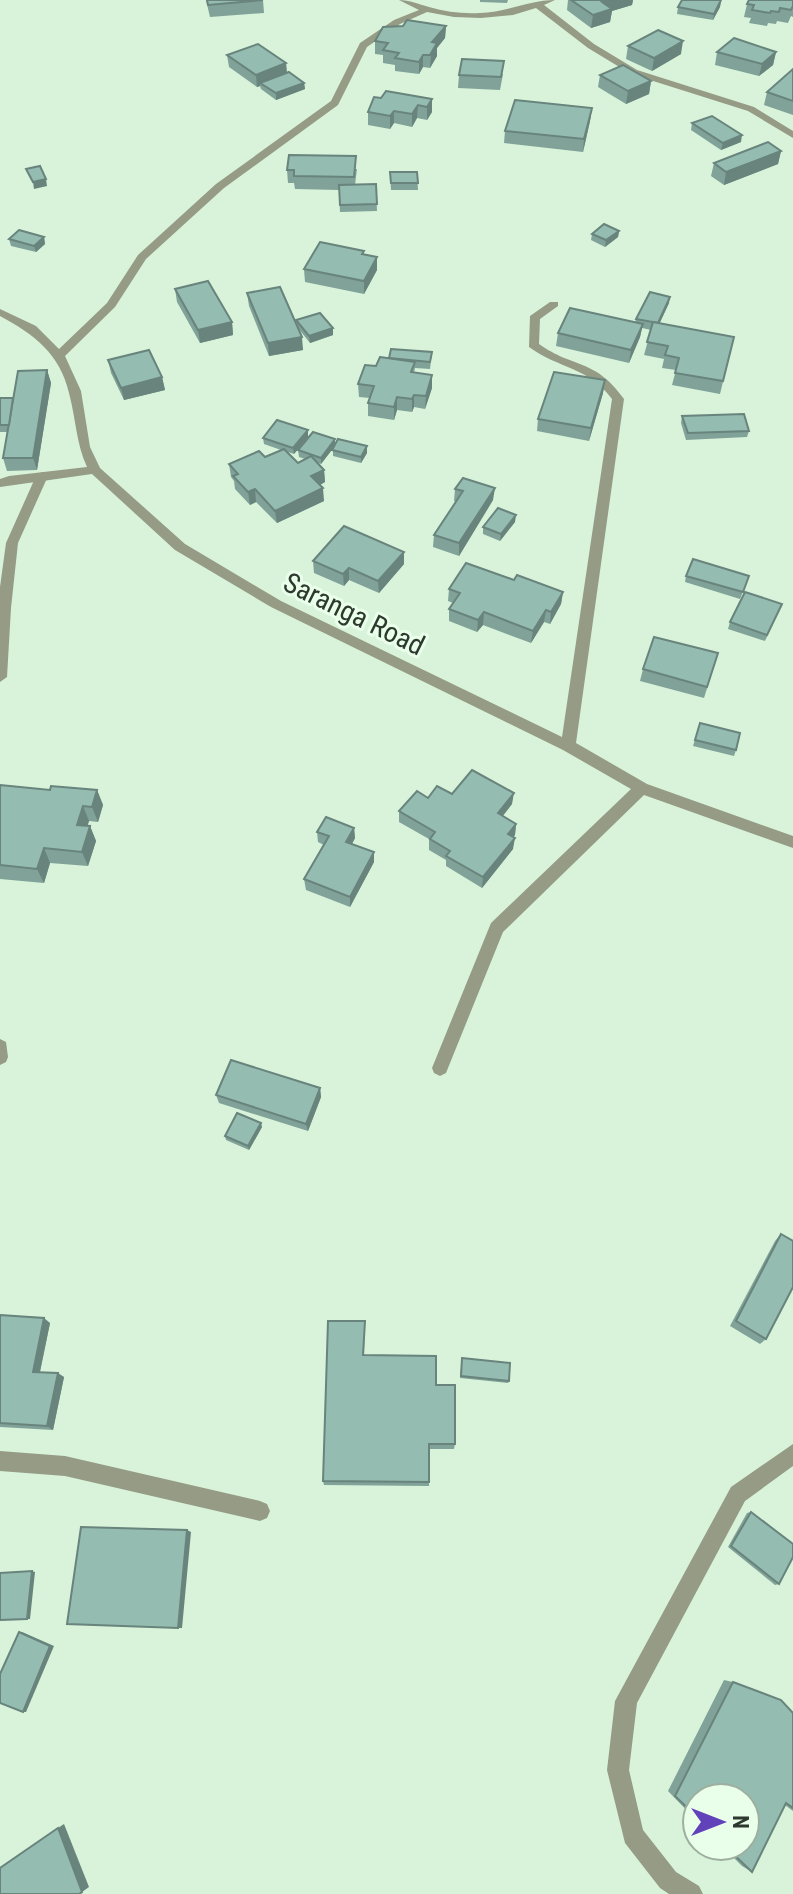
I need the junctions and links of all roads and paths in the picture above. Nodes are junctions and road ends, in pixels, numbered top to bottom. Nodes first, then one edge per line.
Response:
1 (403, 0) edge
2 (551, 0) edge
3 (537, 4) junction
4 (423, 11) junction
5 (793, 135) edge
6 (554, 304) dead end
7 (0, 312) edge
8 (59, 355) junction
9 (95, 470) junction
10 (42, 476) junction
11 (0, 483) edge
12 (0, 677) edge
13 (568, 746) junction
14 (642, 788) junction
15 (793, 842) edge
16 (0, 1047) edge
17 (0, 1057) edge
18 (440, 1068) dead end
19 (793, 1454) edge
20 (0, 1461) edge
21 (260, 1511) dead end
22 (691, 1894) edge

1 - 4 street
2 - 3 street
3 - 4 street
3 - 5 street
4 - 8 street
6 - 13 street
7 - 8 street, Saranga Road
8 - 9 street, Saranga Road
9 - 10 street
9 - 13 street, Saranga Road
10 - 11 street
10 - 12 street
13 - 14 street, Saranga Road
14 - 15 street, Saranga Road
14 - 18 street
16 - 17 street
19 - 22 street
20 - 21 street

